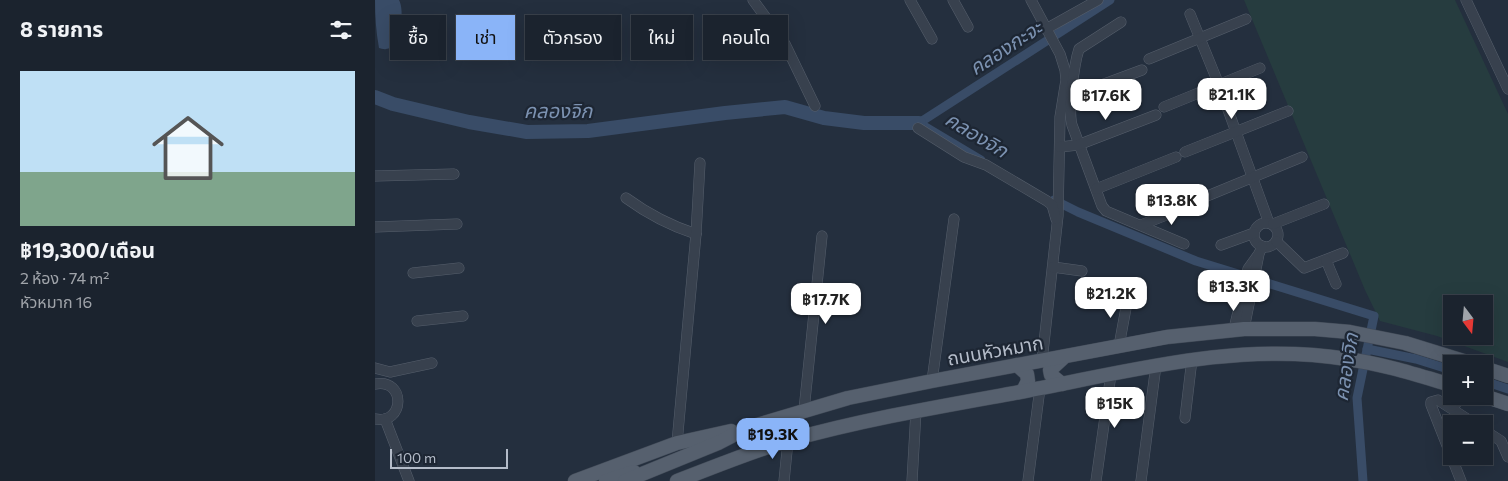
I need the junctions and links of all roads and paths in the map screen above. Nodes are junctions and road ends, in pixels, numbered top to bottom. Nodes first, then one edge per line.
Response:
1 (753, 0) edge
2 (911, 0) edge
3 (953, 0) edge
4 (1031, 0) edge
5 (1098, 0) edge
6 (1466, 0) edge
7 (1190, 14) dead end
8 (1246, 19) dead end
9 (1121, 22) dead end
10 (967, 27) dead end
11 (1047, 31) junction
12 (1199, 38) junction
13 (933, 39) dead end
14 (1149, 59) dead end
15 (1259, 68) dead end
16 (1142, 70) dead end
17 (1219, 85) junction
18 (1508, 89) edge
19 (1072, 96) junction
20 (815, 106) dead end
21 (1288, 111) dead end
22 (918, 128) dead end
23 (1235, 132) junction
24 (1079, 145) junction
25 (1060, 147) junction
26 (1303, 157) dead end
27 (700, 164) dead end
28 (454, 174) dead end
29 (375, 176) edge
30 (1253, 178) junction
31 (1096, 189) junction
32 (626, 198) dead end
33 (1324, 204) dead end
34 (954, 219) dead end
35 (1058, 219) junction
36 (457, 224) dead end
37 (1271, 224) junction
38 (1141, 225) junction
39 (375, 228) edge
40 (1254, 233) junction
41 (696, 234) junction
42 (822, 236) dead end
43 (1276, 241) junction
44 (1184, 244) dead end
45 (1221, 245) dead end
46 (1260, 250) junction
47 (1343, 253) dead end
48 (1326, 260) junction
49 (1053, 266) junction
50 (459, 268) dead end
51 (1082, 271) dead end
52 (413, 273) dead end
53 (1336, 284) dead end
54 (1128, 297) dead end
55 (463, 316) dead end
56 (417, 322) dead end
57 (1239, 329) junction
58 (1119, 346) junction
59 (1448, 355) edge
60 (1063, 358) junction
61 (1192, 359) junction
62 (1043, 361) junction
63 (432, 363) dead end
64 (1017, 365) junction
65 (1156, 365) junction
66 (375, 368) edge
67 (1493, 371) edge
68 (1111, 374) junction
69 (1508, 376) edge
70 (932, 381) junction
71 (1443, 383) edge
72 (375, 384) edge
73 (1061, 384) junction
74 (1040, 388) junction
75 (1023, 392) junction
76 (1493, 399) edge
77 (1508, 404) edge
78 (1455, 405) edge
79 (1453, 409) junction
80 (804, 410) junction
81 (916, 411) junction
82 (1462, 415) edge
83 (1185, 418) dead end
84 (380, 419) edge
85 (747, 428) junction
86 (1493, 436) edge
87 (788, 441) junction
88 (677, 443) junction
89 (1508, 456) edge
90 (660, 466) junction
91 (409, 481) edge
92 (575, 481) edge
93 (606, 481) edge
94 (625, 481) edge
95 (677, 481) edge
96 (784, 481) edge
97 (912, 481) edge
98 (1028, 481) edge
99 (1096, 481) edge
100 (1141, 481) edge
101 (1461, 481) edge

1 - 20 street
2 - 13 street
3 - 10 street
4 - 11 street
5 - 11 street
6 - 18 street
7 - 12 street
8 - 12 street
9 - 19 street
11 - 25 street
12 - 14 street
12 - 17 street
15 - 17 street
16 - 19 street
17 - 23 street
17 - 24 street
19 - 24 street
21 - 23 street
22 - 35 street
23 - 30 street
23 - 31 street
24 - 25 street
24 - 31 street
25 - 35 street
26 - 30 street
27 - 41 street
28 - 29 street
30 - 37 street
30 - 38 street
31 - 38 street
32 - 41 street
33 - 37 street
34 - 70 street
35 - 49 street
36 - 39 street
37 - 40 street
37 - 43 street
38 - 44 street
40 - 45 street
40 - 46 street
41 - 88 street
42 - 80 street
43 - 46 street
43 - 48 street
46 - 57 street
47 - 48 street
48 - 53 street
49 - 51 street
49 - 62 street
50 - 52 street
54 - 58 street
55 - 56 street
57 - 58 main road, ถนนหัวหมาก
57 - 59 main road, ถนนหัวหมาก
58 - 60 main road, ถนนหัวหมาก
60 - 62 main road, ถนนหัวหมาก
60 - 73 main road
61 - 65 main road
61 - 71 main road
61 - 83 street
62 - 64 main road, ถนนหัวหมาก
63 - 66 street
64 - 70 main road, ถนนหัวหมาก
64 - 75 main road
65 - 68 main road
65 - 100 street
67 - 69 main road
68 - 73 main road
68 - 99 street
70 - 80 main road, ถนนหัวหมาก
72 - 84 street
73 - 74 main road
74 - 75 main road
74 - 98 street
75 - 81 main road
76 - 77 main road
78 - 79 street
79 - 82 street
79 - 101 street
80 - 85 main road, ถนนหัวหมาก
81 - 87 main road
81 - 97 street
84 - 91 street
85 - 88 main road
85 - 90 main road, ถนนหัวหมาก
86 - 89 street
87 - 95 main road
87 - 96 street
88 - 92 main road
90 - 93 main road
90 - 94 main road, ถนนหัวหมาก

